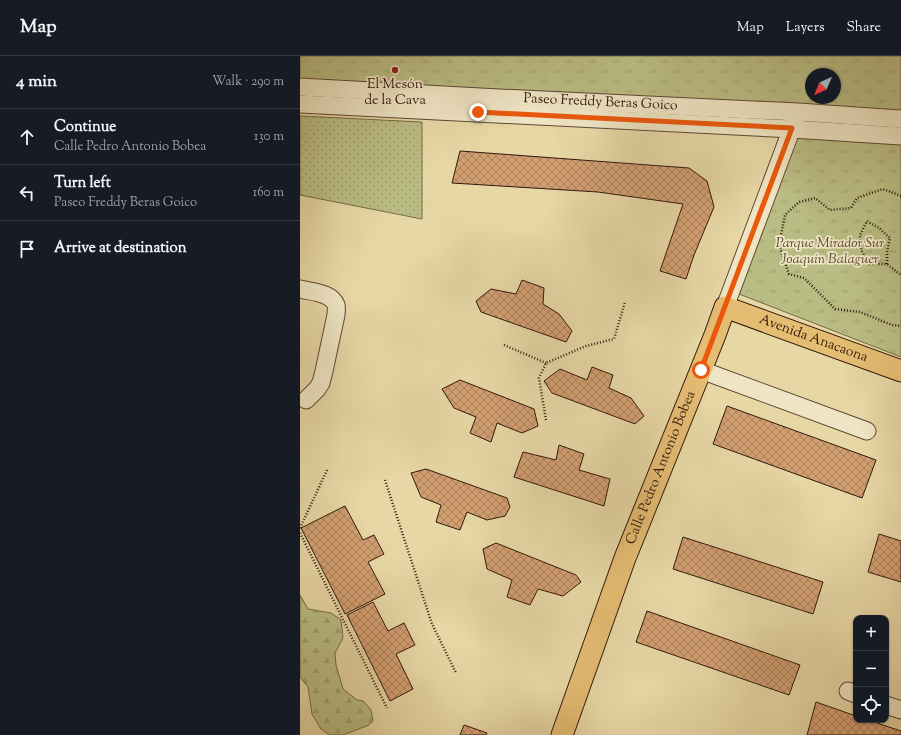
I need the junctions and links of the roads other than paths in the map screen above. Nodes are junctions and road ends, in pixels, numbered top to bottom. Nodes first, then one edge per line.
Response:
1 (300, 86) edge
2 (300, 104) edge
3 (479, 104) junction
4 (798, 112) junction
5 (901, 119) edge
6 (792, 128) junction
7 (901, 136) edge
8 (300, 289) edge
9 (725, 307) junction
10 (701, 370) junction
11 (901, 371) edge
12 (306, 400) dead end
13 (868, 431) dead end
14 (889, 706) edge
15 (901, 710) edge
16 (562, 735) edge

1 - 3 street, Paseo Freddy Beras Goico
2 - 3 street, Paseo Freddy Beras Goico
3 - 4 street, Paseo Freddy Beras Goico
3 - 6 street, Paseo Freddy Beras Goico
4 - 5 street, Paseo Freddy Beras Goico
4 - 6 street, Calle Pedro Antonio Bobea
6 - 7 street, Paseo Freddy Beras Goico
6 - 9 street, Calle Pedro Antonio Bobea
8 - 12 street
9 - 10 main road, Calle Pedro Antonio Bobea
9 - 11 main road, Avenida Anacaona
10 - 13 street
10 - 16 main road, Calle Pedro Antonio Bobea
14 - 15 street

